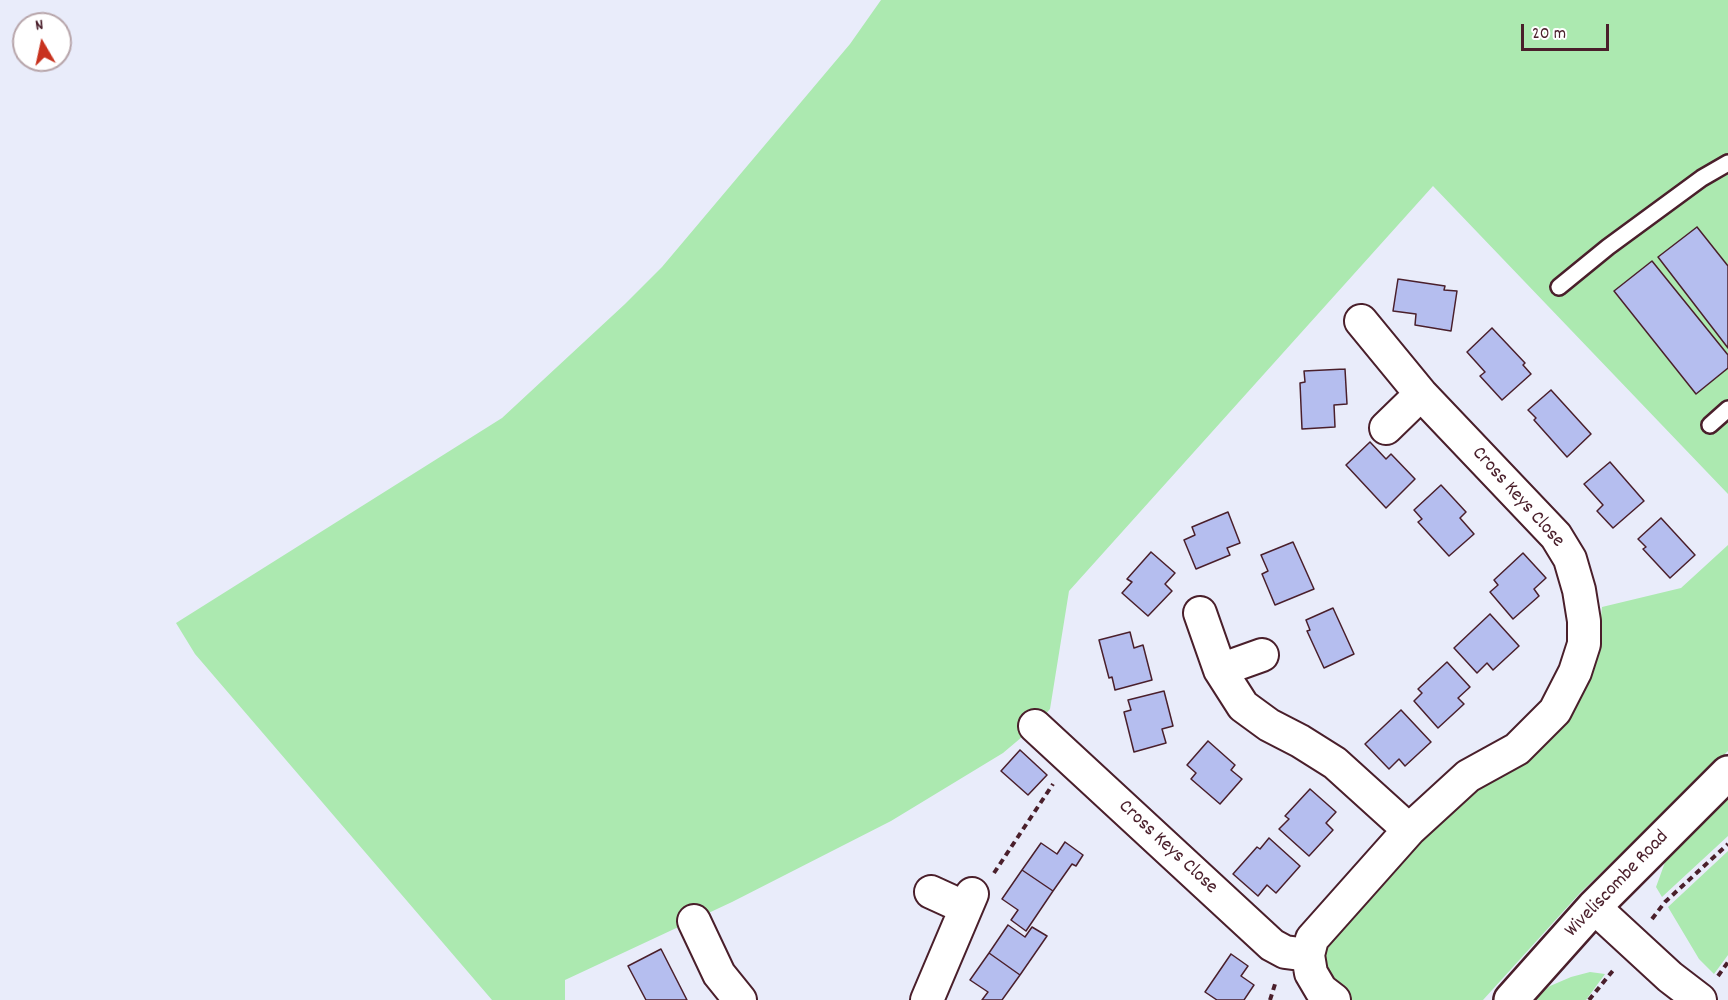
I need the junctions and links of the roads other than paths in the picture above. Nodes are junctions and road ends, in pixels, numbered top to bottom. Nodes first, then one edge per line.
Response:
1 (1728, 163) edge
2 (1559, 286) dead end
3 (1361, 321) dead end
4 (1421, 394) junction
5 (1728, 409) edge
6 (1710, 425) dead end
7 (1386, 428) dead end
8 (1200, 613) dead end
9 (1262, 655) dead end
10 (1220, 670) junction
11 (1035, 726) dead end
12 (1728, 773) edge
13 (1409, 830) junction
14 (930, 892) dead end
15 (1594, 907) junction
16 (694, 921) dead end
17 (1308, 955) junction
18 (740, 1000) edge
19 (927, 1000) edge
20 (1334, 1000) edge
21 (1511, 1000) edge
22 (1700, 1000) edge

1 - 2 lane
3 - 4 street, Cross Keys Close
4 - 7 street
4 - 13 street, Cross Keys Close
5 - 6 lane
8 - 10 street
9 - 10 street
10 - 13 street
11 - 17 street, Cross Keys Close
12 - 15 main road, Wiveliscombe Road
13 - 17 street, Cross Keys Close
14 - 19 street
15 - 21 main road, Wiveliscombe Road
15 - 22 street
16 - 18 street
17 - 20 street

